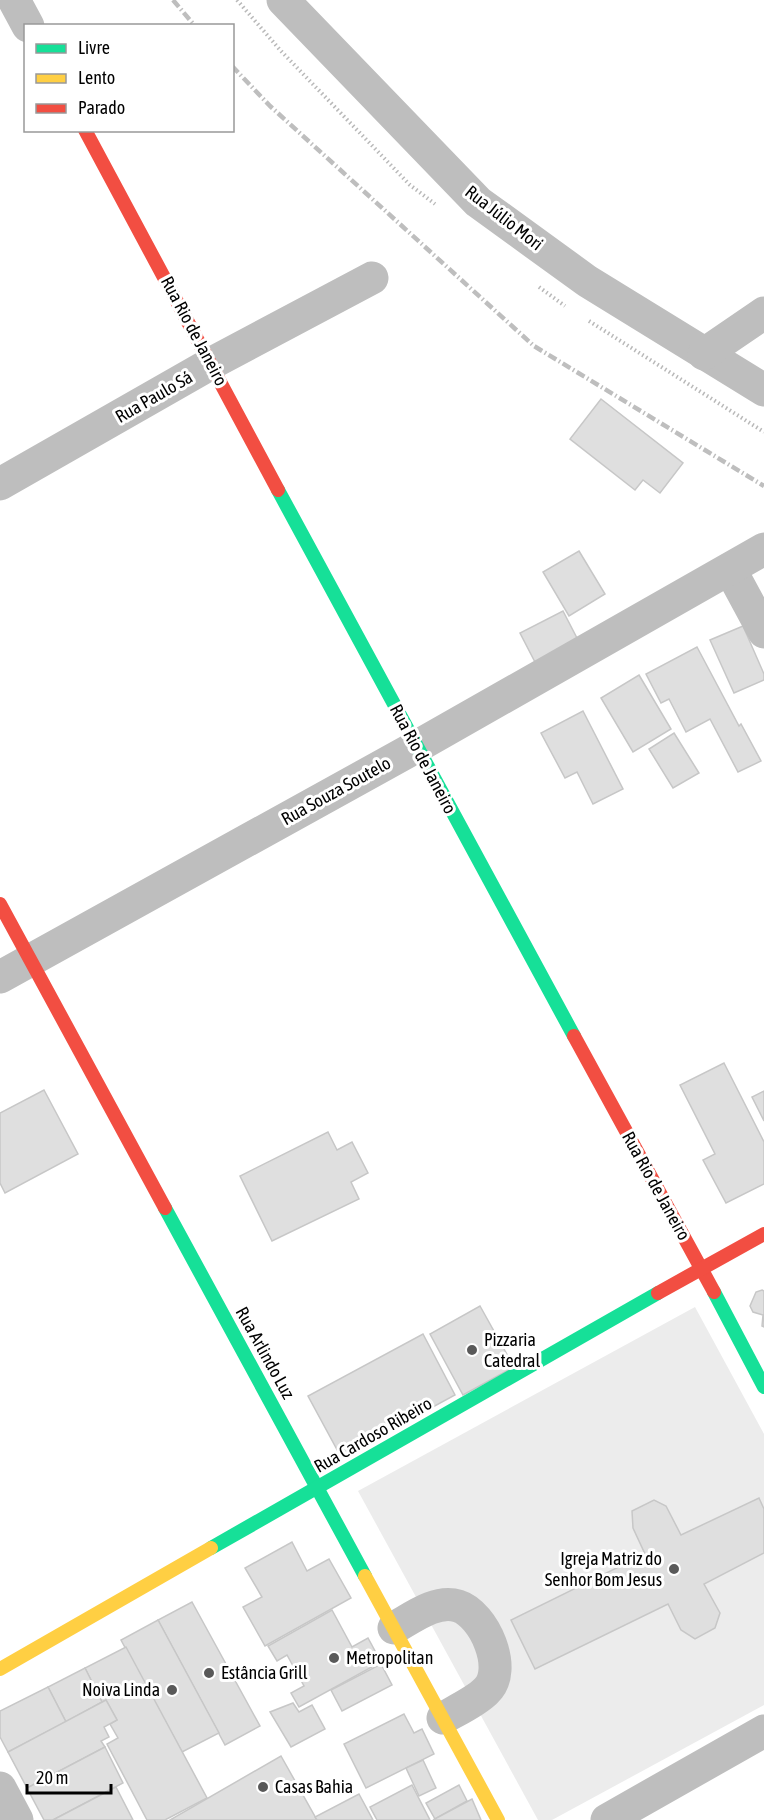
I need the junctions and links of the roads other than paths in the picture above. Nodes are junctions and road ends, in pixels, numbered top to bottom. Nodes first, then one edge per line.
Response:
1 (14, 0) edge
2 (283, 0) edge
3 (27, 24) edge
4 (86, 132) edge
5 (372, 278) dead end
6 (764, 313) edge
7 (704, 354) junction
8 (212, 363) junction
9 (764, 390) edge
10 (0, 484) edge
11 (764, 549) edge
12 (730, 569) junction
13 (764, 632) edge
14 (416, 747) junction
15 (0, 904) edge
16 (31, 960) junction
17 (0, 977) edge
18 (764, 1234) edge
19 (701, 1268) junction
20 (764, 1387) edge
21 (317, 1488) junction
22 (394, 1628) junction
23 (0, 1669) edge
24 (443, 1718) junction
25 (764, 1731) edge
26 (0, 1788) edge
27 (17, 1820) edge
28 (498, 1820) edge
29 (607, 1820) edge

1 - 3 street
2 - 7 street, Rua Júlio Mori
4 - 8 street, Rua Rio de Janeiro
5 - 8 street, Rua Paulo Sá
6 - 7 street
7 - 9 street, Rua Júlio Mori
8 - 10 street, Rua Paulo Sá
8 - 14 street, Rua Rio de Janeiro
11 - 12 street, Rua Souza Soutelo
12 - 13 street
12 - 14 street, Rua Souza Soutelo
14 - 16 street, Rua Souza Soutelo
14 - 19 street, Rua Rio de Janeiro
15 - 16 street, Rua Arlindo Luz
16 - 17 street, Rua Souza Soutelo
16 - 21 street, Rua Arlindo Luz
18 - 19 street, Rua Cardoso Ribeiro
19 - 20 street, Rua Rio de Janeiro
19 - 21 street, Rua Cardoso Ribeiro
21 - 22 street, Rua Arlindo Luz
21 - 23 street, Rua Cardoso Ribeiro
22 - 24 street, Rua Arlindo Luz
22 - 24 street
24 - 28 street, Rua Arlindo Luz
25 - 29 street
26 - 27 street

